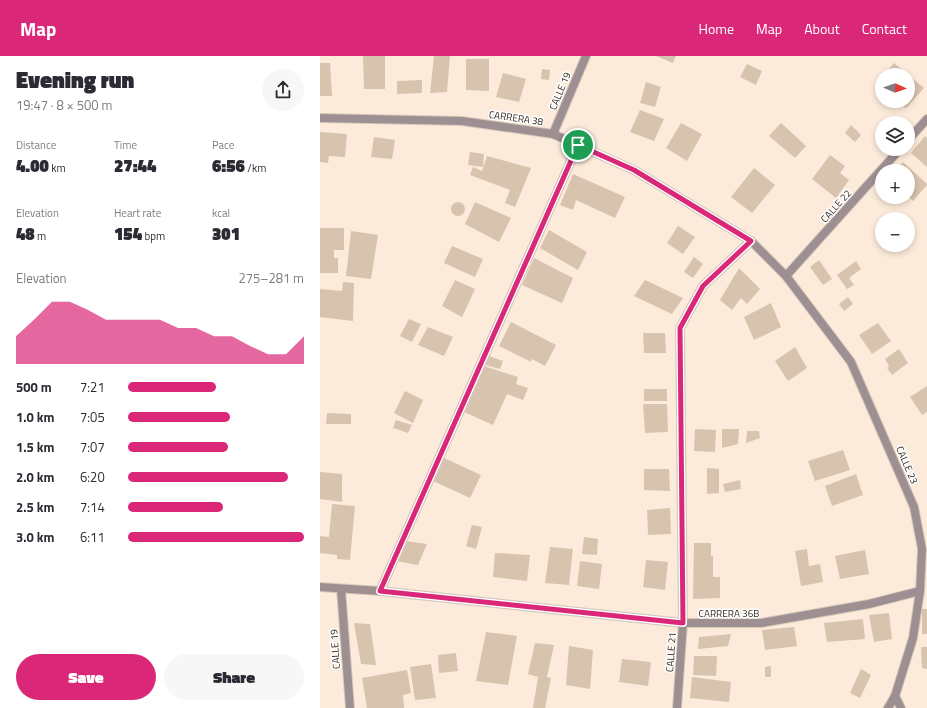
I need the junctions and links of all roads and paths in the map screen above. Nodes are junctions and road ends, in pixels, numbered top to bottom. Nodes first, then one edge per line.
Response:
1 (586, 56) edge
2 (320, 118) edge
3 (927, 119) edge
4 (915, 132) edge
5 (553, 134) junction
6 (578, 145) junction
7 (894, 156) edge
8 (751, 241) junction
9 (786, 276) junction
10 (320, 587) edge
11 (341, 589) junction
12 (380, 591) junction
13 (920, 591) junction
14 (683, 623) junction
15 (895, 696) junction
16 (350, 708) edge
17 (677, 708) edge
18 (888, 708) edge
19 (901, 708) edge

1 - 5 street, CALLE 19
2 - 5 street, CARRERA 38
3 - 4 street
5 - 6 street, CARRERA 38
6 - 8 street, CARRERA 38
6 - 12 street
7 - 9 street, CALLE 22
8 - 9 street, CARRERA 38
8 - 14 street, CALLE 21
9 - 13 street, CALLE 23
10 - 11 street, CARRERA 36B
11 - 12 street, CARRERA 36B
11 - 16 street, CALLE 19
12 - 14 street, CARRERA 36B
13 - 14 street, CARRERA 36B
13 - 15 street, CALLE 23
14 - 17 street, CALLE 21
15 - 18 street, CALLE 23
15 - 19 street

